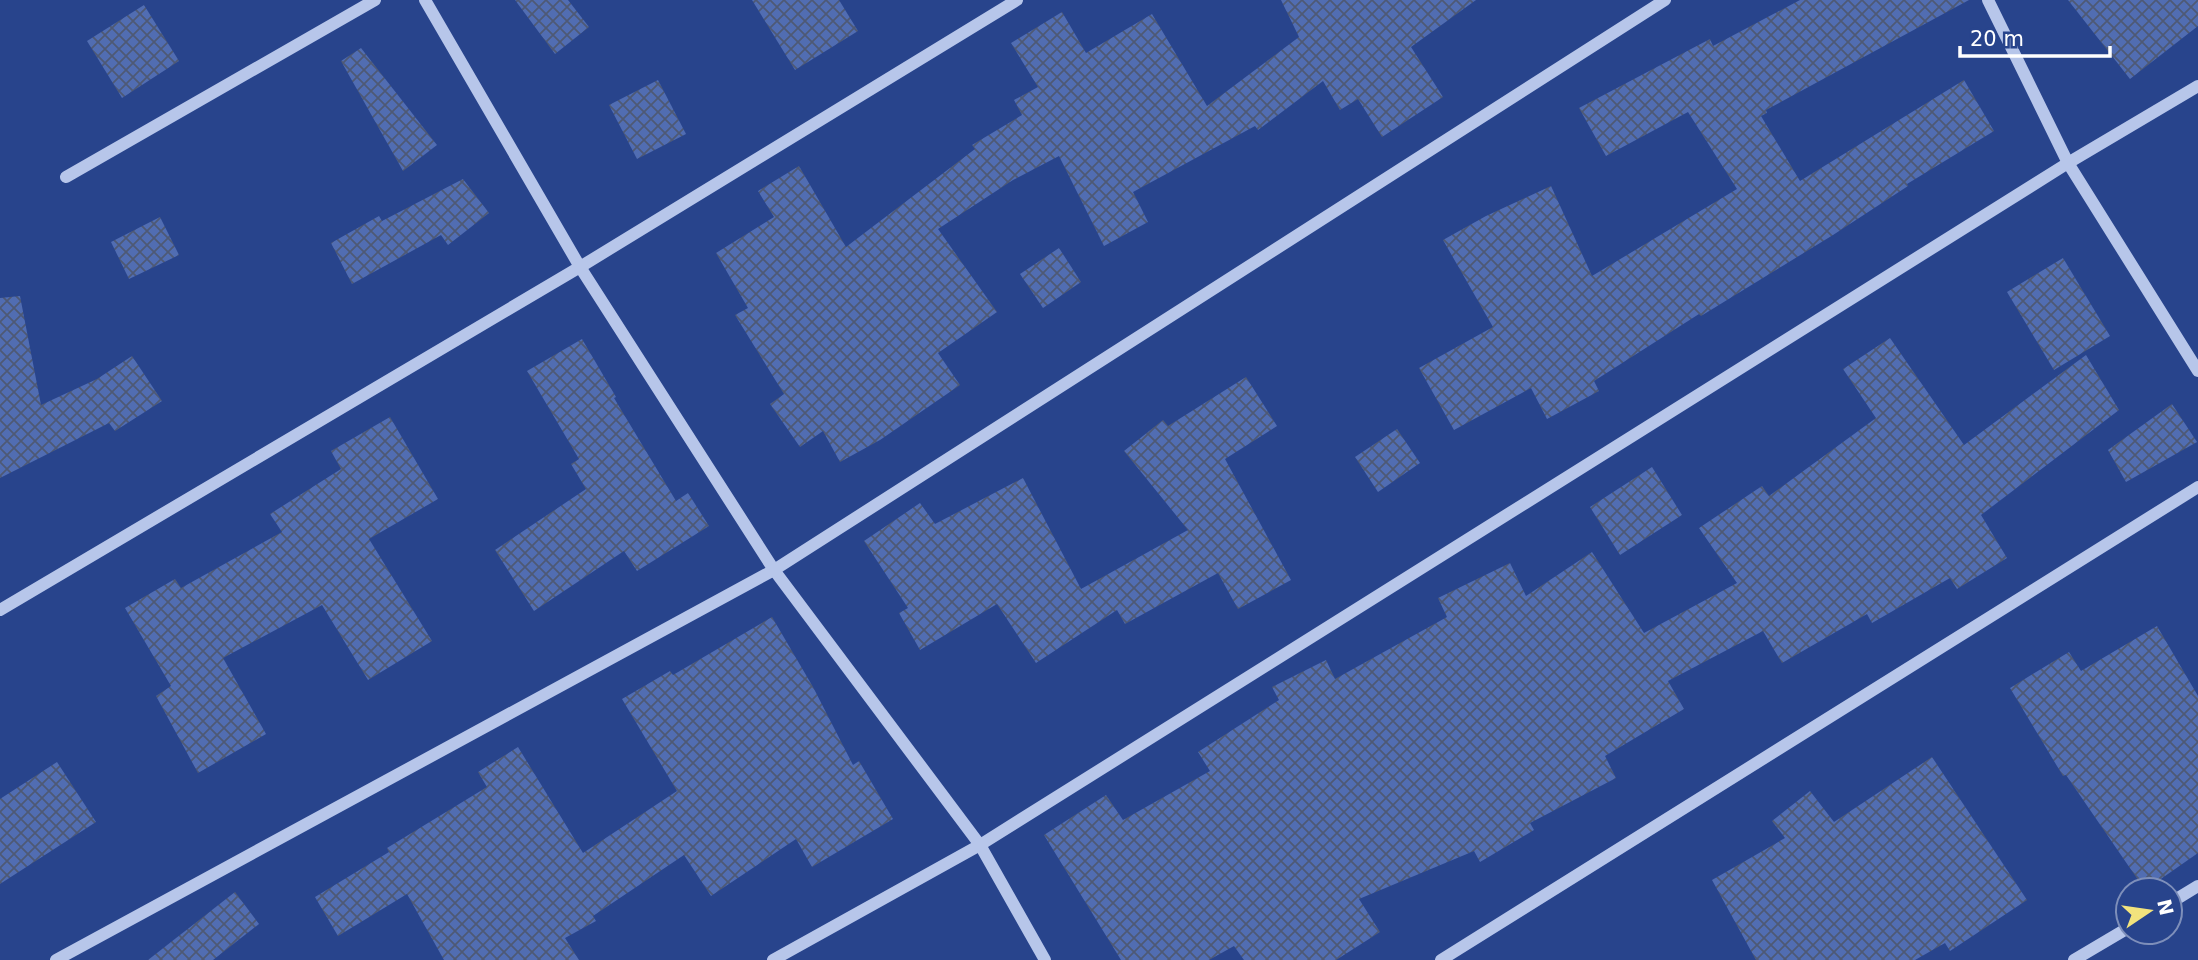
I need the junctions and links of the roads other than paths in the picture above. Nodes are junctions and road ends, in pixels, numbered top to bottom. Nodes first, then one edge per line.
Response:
1 (375, 0) edge
2 (425, 0) edge
3 (1017, 0) edge
4 (1664, 0) edge
5 (1988, 0) edge
6 (2198, 86) edge
7 (2068, 163) junction
8 (66, 177) dead end
9 (580, 267) junction
10 (2198, 371) edge
11 (2198, 487) edge
12 (774, 570) junction
13 (0, 610) edge
14 (979, 845) junction
15 (2114, 936) edge
16 (56, 960) edge
17 (773, 960) edge
18 (1045, 960) edge
19 (1441, 960) edge
20 (2074, 960) edge

1 - 8 street
2 - 9 street
3 - 9 street
4 - 12 street
5 - 7 street
6 - 7 street
7 - 10 street
7 - 14 street
9 - 12 street
9 - 13 street
11 - 19 street
12 - 14 street
12 - 16 street
14 - 17 street
14 - 18 street
15 - 20 street

